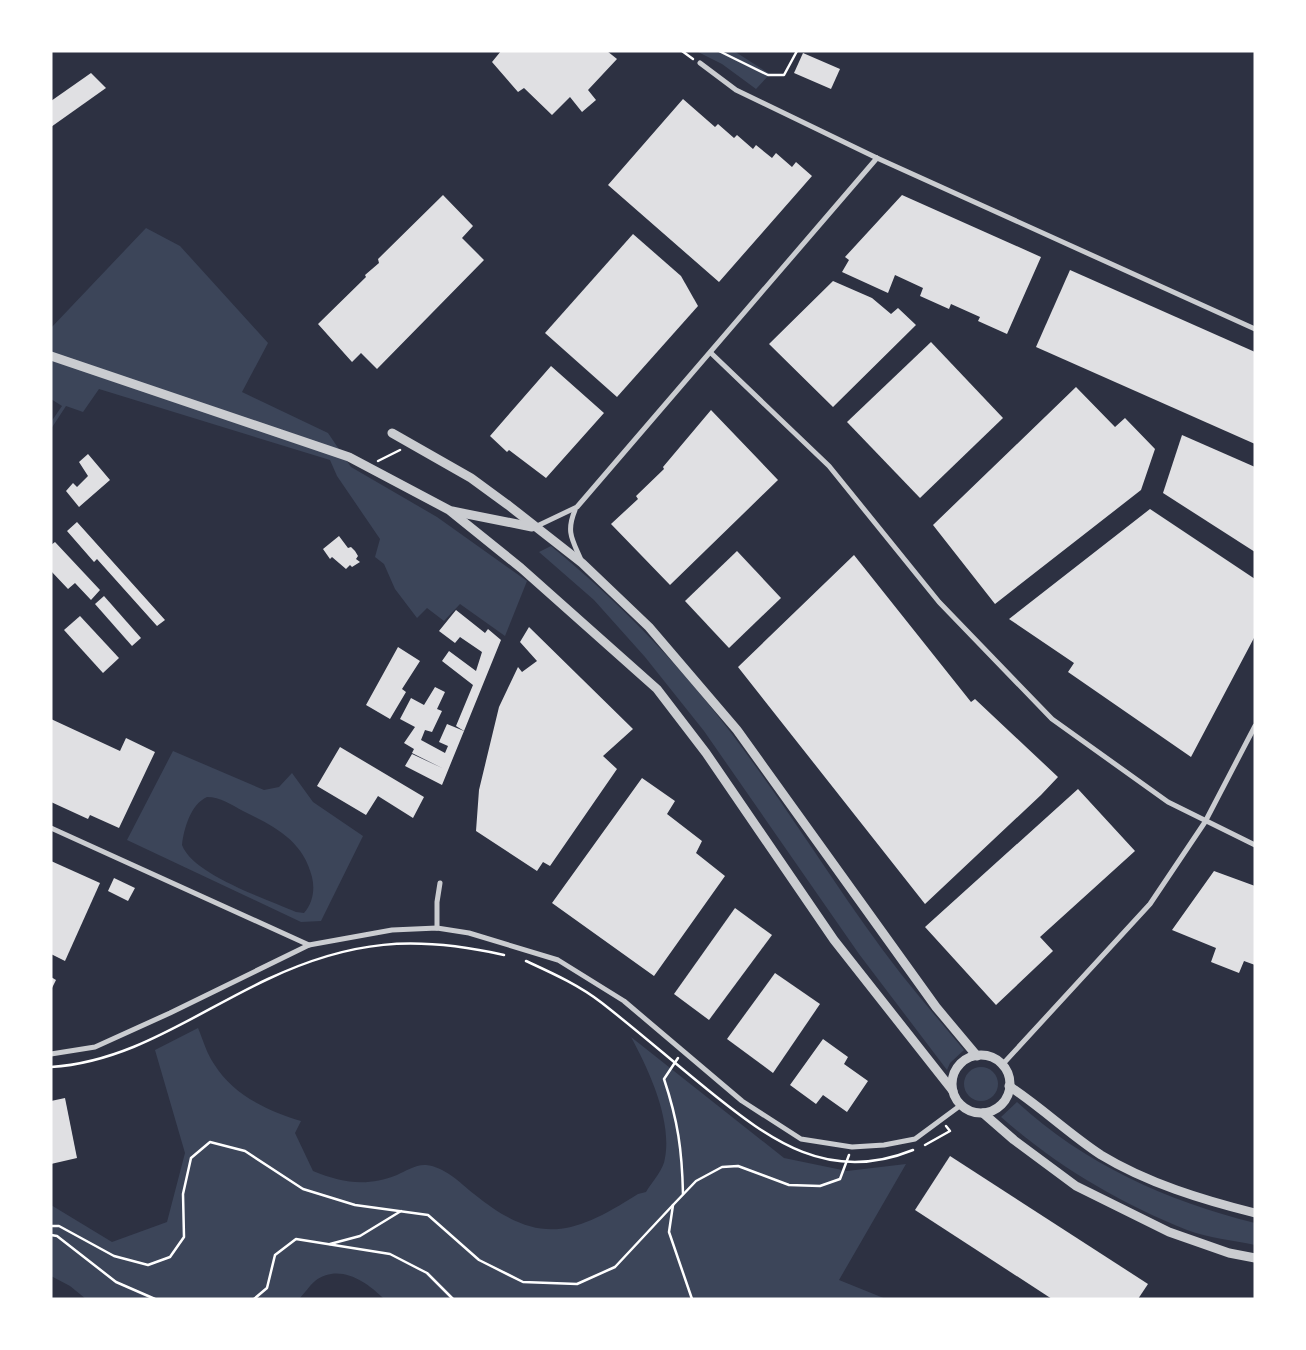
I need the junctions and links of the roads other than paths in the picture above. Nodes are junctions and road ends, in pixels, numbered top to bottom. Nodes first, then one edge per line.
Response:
1 (700, 63) dead end
2 (877, 158) junction
3 (1255, 328) edge
4 (711, 353) junction
5 (51, 356) edge
6 (392, 433) dead end
7 (575, 509) junction
8 (449, 510) junction
9 (535, 528) junction
10 (582, 563) junction
11 (1255, 726) edge
12 (1205, 822) junction
13 (51, 828) edge
14 (1255, 846) edge
15 (440, 883) dead end
16 (437, 928) junction
17 (309, 945) junction
18 (51, 1054) edge
19 (977, 1056) junction
20 (1002, 1065) junction
21 (1010, 1086) junction
22 (953, 1091) junction
23 (961, 1105) junction
24 (983, 1113) junction
25 (1255, 1213) edge
26 (1255, 1258) edge

1 - 2 street
2 - 3 street
2 - 4 street
4 - 7 street
4 - 12 street
5 - 8 street
6 - 9 street
7 - 9 street
7 - 10 street
8 - 9 street
8 - 22 street
9 - 10 street
10 - 19 street
11 - 12 street
12 - 14 street
12 - 20 street
13 - 17 street
15 - 16 street
16 - 17 street
16 - 23 street
17 - 18 street
19 - 20 street
19 - 22 street
20 - 21 street
21 - 24 street
21 - 25 street
22 - 23 street
23 - 24 street
24 - 26 street

